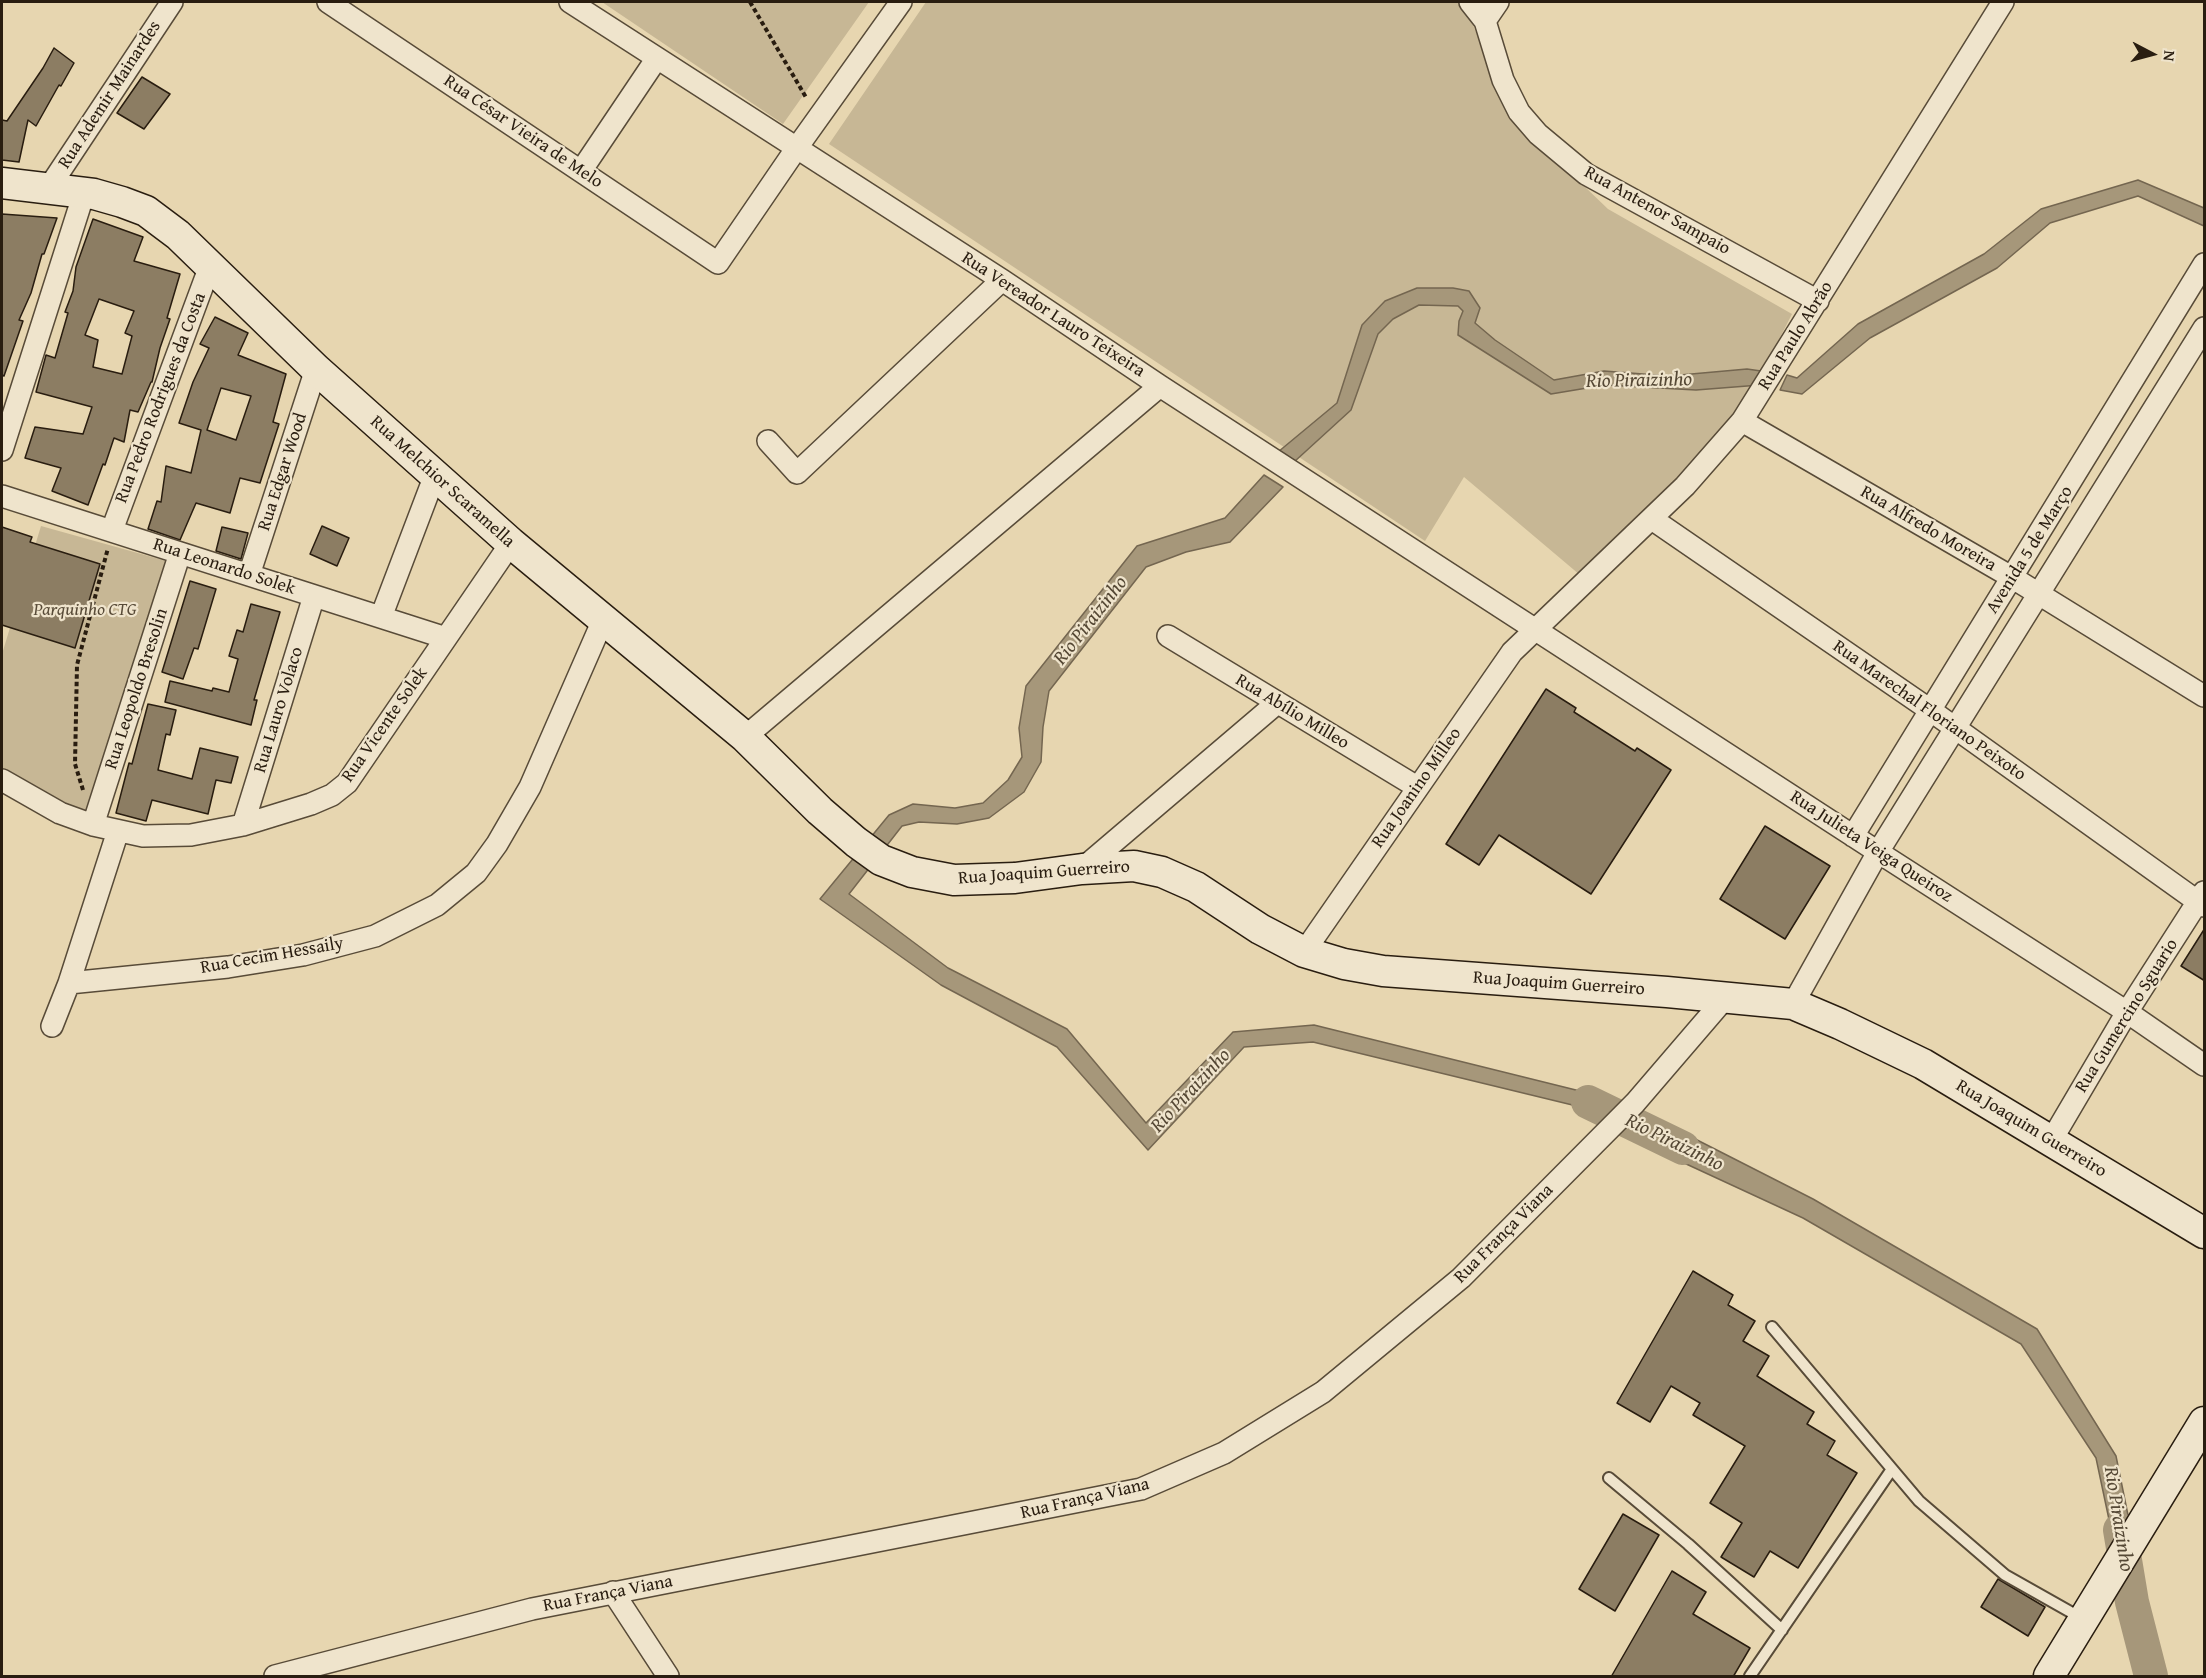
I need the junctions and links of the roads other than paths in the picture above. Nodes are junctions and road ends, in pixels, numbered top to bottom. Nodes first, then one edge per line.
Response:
1 (172, 2) edge
2 (328, 2) edge
3 (570, 2) edge
4 (901, 2) edge
5 (1470, 2) edge
6 (1498, 2) edge
7 (2003, 2) edge
8 (1485, 21) junction
9 (657, 58) junction
10 (796, 149) junction
11 (581, 171) junction
12 (2, 183) edge
13 (48, 189) junction
14 (84, 193) junction
15 (2205, 264) edge
16 (210, 266) junction
17 (1002, 280) junction
18 (1818, 301) junction
19 (2205, 328) edge
20 (2162, 334) junction
21 (2191, 350) junction
22 (316, 369) junction
23 (1160, 386) junction
24 (1742, 422) junction
25 (768, 441) dead end
26 (2, 450) edge
27 (435, 475) junction
28 (2, 496) edge
29 (1652, 519) junction
30 (112, 530) junction
31 (511, 543) junction
32 (180, 553) junction
33 (249, 575) junction
34 (2013, 578) junction
35 (2038, 594) junction
36 (314, 596) junction
37 (381, 617) junction
38 (603, 620) junction
39 (1536, 630) junction
40 (1168, 636) dead end
41 (446, 638) junction
42 (2205, 696) edge
43 (1278, 703) junction
44 (1930, 710) junction
45 (1955, 729) junction
46 (745, 737) junction
47 (2, 780) edge
48 (1417, 787) junction
49 (93, 825) junction
50 (243, 825) junction
51 (118, 831) junction
52 (1853, 836) junction
53 (856, 843) joint
54 (1878, 852) junction
55 (1082, 868) junction
56 (2202, 900) edge
57 (1304, 952) junction
58 (69, 983) junction
59 (1726, 997) junction
60 (1793, 1004) junction
61 (2127, 1012) junction
62 (52, 1026) dead end
63 (2205, 1065) edge
64 (2051, 1141) junction
65 (2205, 1233) edge
66 (1772, 1327) dead end
67 (2205, 1422) edge
68 (1892, 1469) junction
69 (1609, 1478) dead end
70 (613, 1592) junction
71 (2083, 1619) junction
72 (1782, 1630) junction
73 (275, 1677) edge
74 (668, 1677) edge
75 (1750, 1677) edge
76 (2049, 1677) edge

1 - 13 street, Rua Ademir Mainardes
2 - 11 street, Rua César Vieira de Melo
3 - 9 street, Rua Vereador Lauro Teixeira
4 - 10 street
5 - 8 street, Rua Antenor Sampaio
6 - 8 street
7 - 18 street, Rua Paulo Abrão
8 - 18 street, Rua Antenor Sampaio
9 - 10 street, Rua Vereador Lauro Teixeira
9 - 11 street
10 - 11 street, Rua César Vieira de Melo
10 - 17 street, Rua Vereador Lauro Teixeira
12 - 13 street, Rua Melchior Scaramella
13 - 14 street, Rua Melchior Scaramella
14 - 16 street, Rua Melchior Scaramella
14 - 26 street
15 - 20 street, Avenida 5 de Março
16 - 22 street, Rua Melchior Scaramella
16 - 30 street, Rua Pedro Rodrigues da Costa
17 - 23 street, Rua Vereador Lauro Teixeira
17 - 25 street
18 - 24 street, Rua Paulo Abrão
19 - 21 street, Avenida 5 de Março
20 - 21 street
20 - 34 street, Avenida 5 de Março
21 - 35 street, Avenida 5 de Março
22 - 27 street, Rua Melchior Scaramella
22 - 33 street, Rua Edgar Wood
23 - 39 street, Rua Vereador Lauro Teixeira
23 - 46 street
24 - 29 street, Rua Paulo Abrão
24 - 34 street, Rua Alfredo Moreira
27 - 31 street, Rua Melchior Scaramella
27 - 37 street
28 - 30 street, Rua Leonardo Solek
29 - 39 street, Rua Paulo Abrão
29 - 44 street, Rua Marechal Floriano Peixoto
30 - 32 street, Rua Leonardo Solek
31 - 38 street, Rua Melchior Scaramella
31 - 41 street, Rua Vicente Solek
32 - 33 street, Rua Leonardo Solek
32 - 49 street, Rua Leopoldo Bresolin
33 - 36 street, Rua Leonardo Solek
34 - 35 street, Rua Alfredo Moreira
34 - 44 street, Avenida 5 de Março
35 - 42 street, Rua Alfredo Moreira
35 - 45 street, Avenida 5 de Março
36 - 37 street, Rua Leonardo Solek
36 - 50 street, Rua Lauro Volaco
37 - 41 street, Rua Leonardo Solek
38 - 46 street, Rua Melchior Scaramella
38 - 58 street, Rua Cecim Hessaily
39 - 48 street, Rua Joanino Milleo
39 - 52 street, Rua Julieta Veiga Queiroz
40 - 43 street, Rua Abílio Milleo
41 - 50 street, Rua Vicente Solek
43 - 48 street, Rua Abílio Milleo
43 - 55 street
44 - 45 street, Rua Marechal Floriano Peixoto
44 - 52 street, Avenida 5 de Março
45 - 54 street, Avenida 5 de Março
45 - 56 street, Rua Marechal Floriano Peixoto
46 - 53 street, Rua Melchior Scaramella
47 - 49 street, Rua Vicente Solek
48 - 57 street, Rua Joanino Milleo
49 - 51 street, Rua Vicente Solek
50 - 51 street, Rua Vicente Solek
51 - 58 street
52 - 54 street, Rua Julieta Veiga Queiroz
53 - 55 street, Rua Joaquim Guerreiro
54 - 60 street, Avenida 5 de Março
54 - 61 street, Rua Julieta Veiga Queiroz
55 - 57 street, Rua Joaquim Guerreiro
56 - 61 street, Rua Gumercino Sguario
57 - 59 street, Rua Joaquim Guerreiro
58 - 62 street
59 - 60 street, Rua Joaquim Guerreiro
59 - 70 street, Rua França Viana
60 - 64 street, Rua Joaquim Guerreiro
61 - 63 street, Rua Julieta Veiga Queiroz
61 - 64 street, Rua Gumercino Sguario
64 - 65 street, Rua Joaquim Guerreiro
66 - 68 lane
67 - 71 street
68 - 71 lane
68 - 72 lane
69 - 72 lane
70 - 73 street, Rua França Viana
70 - 74 street
71 - 76 street
72 - 75 lane

